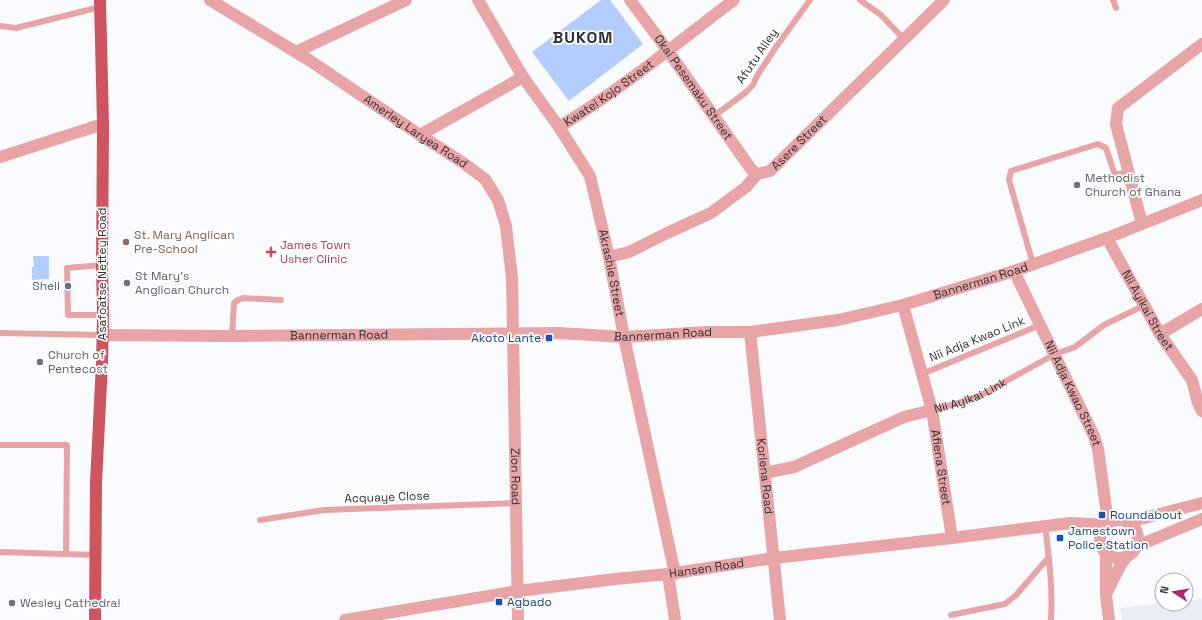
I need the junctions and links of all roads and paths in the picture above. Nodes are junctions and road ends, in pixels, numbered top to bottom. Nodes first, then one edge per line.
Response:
1 (210, 0) edge
2 (406, 0) edge
3 (478, 0) edge
4 (630, 0) edge
5 (734, 0) edge
6 (810, 0) edge
7 (860, 0) edge
8 (944, 0) edge
9 (1113, 0) edge
10 (100, 4) edge
11 (1116, 8) dead end
12 (0, 26) edge
13 (904, 39) junction
14 (1202, 44) edge
15 (668, 51) junction
16 (296, 52) junction
17 (523, 77) junction
18 (714, 116) junction
19 (103, 124) junction
20 (559, 127) junction
21 (420, 135) junction
22 (0, 157) edge
23 (1128, 172) junction
24 (757, 174) junction
25 (1202, 200) edge
26 (1142, 224) junction
27 (1107, 238) junction
28 (609, 258) junction
29 (1033, 264) junction
30 (102, 265) junction
31 (1014, 271) junction
32 (281, 300) dead end
33 (903, 305) junction
34 (1145, 305) junction
35 (1202, 309) edge
36 (103, 315) junction
37 (1040, 324) junction
38 (750, 332) junction
39 (514, 333) junction
40 (0, 334) edge
41 (1160, 334) junction
42 (103, 335) junction
43 (232, 336) junction
44 (624, 337) junction
45 (1055, 354) junction
46 (922, 374) junction
47 (1197, 383) edge
48 (932, 410) junction
49 (1202, 411) edge
50 (0, 444) edge
51 (765, 473) junction
52 (516, 503) junction
53 (1202, 503) edge
54 (1202, 519) edge
55 (260, 520) dead end
56 (1129, 522) junction
57 (1070, 523) junction
58 (1108, 524) junction
59 (1045, 526) junction
60 (952, 538) junction
61 (1137, 546) junction
62 (1104, 547) junction
63 (0, 552) edge
64 (66, 554) junction
65 (96, 555) junction
66 (1128, 556) junction
67 (1049, 557) junction
68 (774, 558) junction
69 (672, 574) junction
70 (518, 591) junction
71 (1106, 595) junction
72 (951, 615) dead end
73 (94, 620) edge
74 (344, 620) edge
75 (518, 620) edge
76 (675, 620) edge
77 (780, 620) edge
78 (1051, 620) edge
79 (1109, 620) edge

1 - 16 street, Amerley Laryea Road
2 - 16 street
3 - 17 street, Akrashie Street
4 - 15 street, Okai Pesemaku Street
5 - 15 street, Kwatei Kojo Street
6 - 18 lane, Afutu Alley
7 - 13 lane
8 - 13 street, Asere Street
9 - 11 lane
10 - 12 lane
10 - 19 main road, Asafoatse Nettey Road
13 - 24 street, Asere Street
14 - 23 street
15 - 18 street, Okai Pesemaku Street
15 - 20 street, Kwatei Kojo Street
16 - 21 street, Amerley Laryea Road
17 - 20 street, Akrashie Street
17 - 21 street
18 - 24 street, Okai Pesemaku Street
19 - 22 street
19 - 30 main road, Asafoatse Nettey Road
20 - 28 street, Akrashie Street
21 - 39 street, Amerley Laryea Road
23 - 26 street
23 - 29 lane
24 - 28 street, Asere Street
25 - 26 street, Bannerman Road
26 - 27 street, Bannerman Road
27 - 29 street, Bannerman Road
27 - 34 street, Nii Ayikai Street
28 - 44 street, Akrashie Street
29 - 31 street, Bannerman Road
30 - 36 main road, Asafoatse Nettey Road
30 - 36 lane
31 - 33 street, Bannerman Road
31 - 37 street, Nii Adja Kwao Street
32 - 43 lane
33 - 38 street, Bannerman Road
33 - 46 street, Afiena Street
34 - 41 street, Nii Ayikai Street
34 - 45 lane, Nii Ayikai Link
35 - 41 street
36 - 42 main road, Asafoatse Nettey Road
37 - 45 street, Nii Adja Kwao Street
37 - 46 lane, Nii Adja Kwao Link
38 - 44 street, Bannerman Road
38 - 51 street, Korlena Road
39 - 43 street, Bannerman Road
39 - 44 street, Bannerman Road
39 - 52 street, Zion Road
40 - 42 lane
41 - 47 street, Nii Ayikai Street
42 - 43 street, Bannerman Road
42 - 65 main road, Asafoatse Nettey Road
44 - 69 street, Akrashie Street
45 - 48 lane, Nii Ayikai Link
45 - 58 street, Nii Adja Kwao Street
46 - 48 street, Afiena Street
47 - 49 street, Nii Ayikai Street
48 - 51 street, Nii Ayikai Link
48 - 60 street, Afiena Street
50 - 64 lane
51 - 68 street, Korlena Road
52 - 55 lane, Acquaye Close
52 - 70 street, Zion Road
53 - 56 street
54 - 61 street
56 - 58 street
56 - 61 street
57 - 58 street, Hansen Road
57 - 59 street, Hansen Road
57 - 62 street, Hansen Road
58 - 62 street
59 - 60 street, Hansen Road
59 - 67 lane
60 - 68 street, Hansen Road
61 - 66 street
62 - 66 street
62 - 71 street
63 - 64 lane
64 - 65 lane
65 - 73 main road, Asafoatse Nettey Road
66 - 71 street
67 - 72 lane
67 - 78 lane
68 - 69 street, Hansen Road
68 - 77 street, Korlena Road
69 - 70 street, Hansen Road
69 - 76 street, Akrashie Street
70 - 74 street, Hansen Road
70 - 75 street, Zion Road
71 - 79 street

